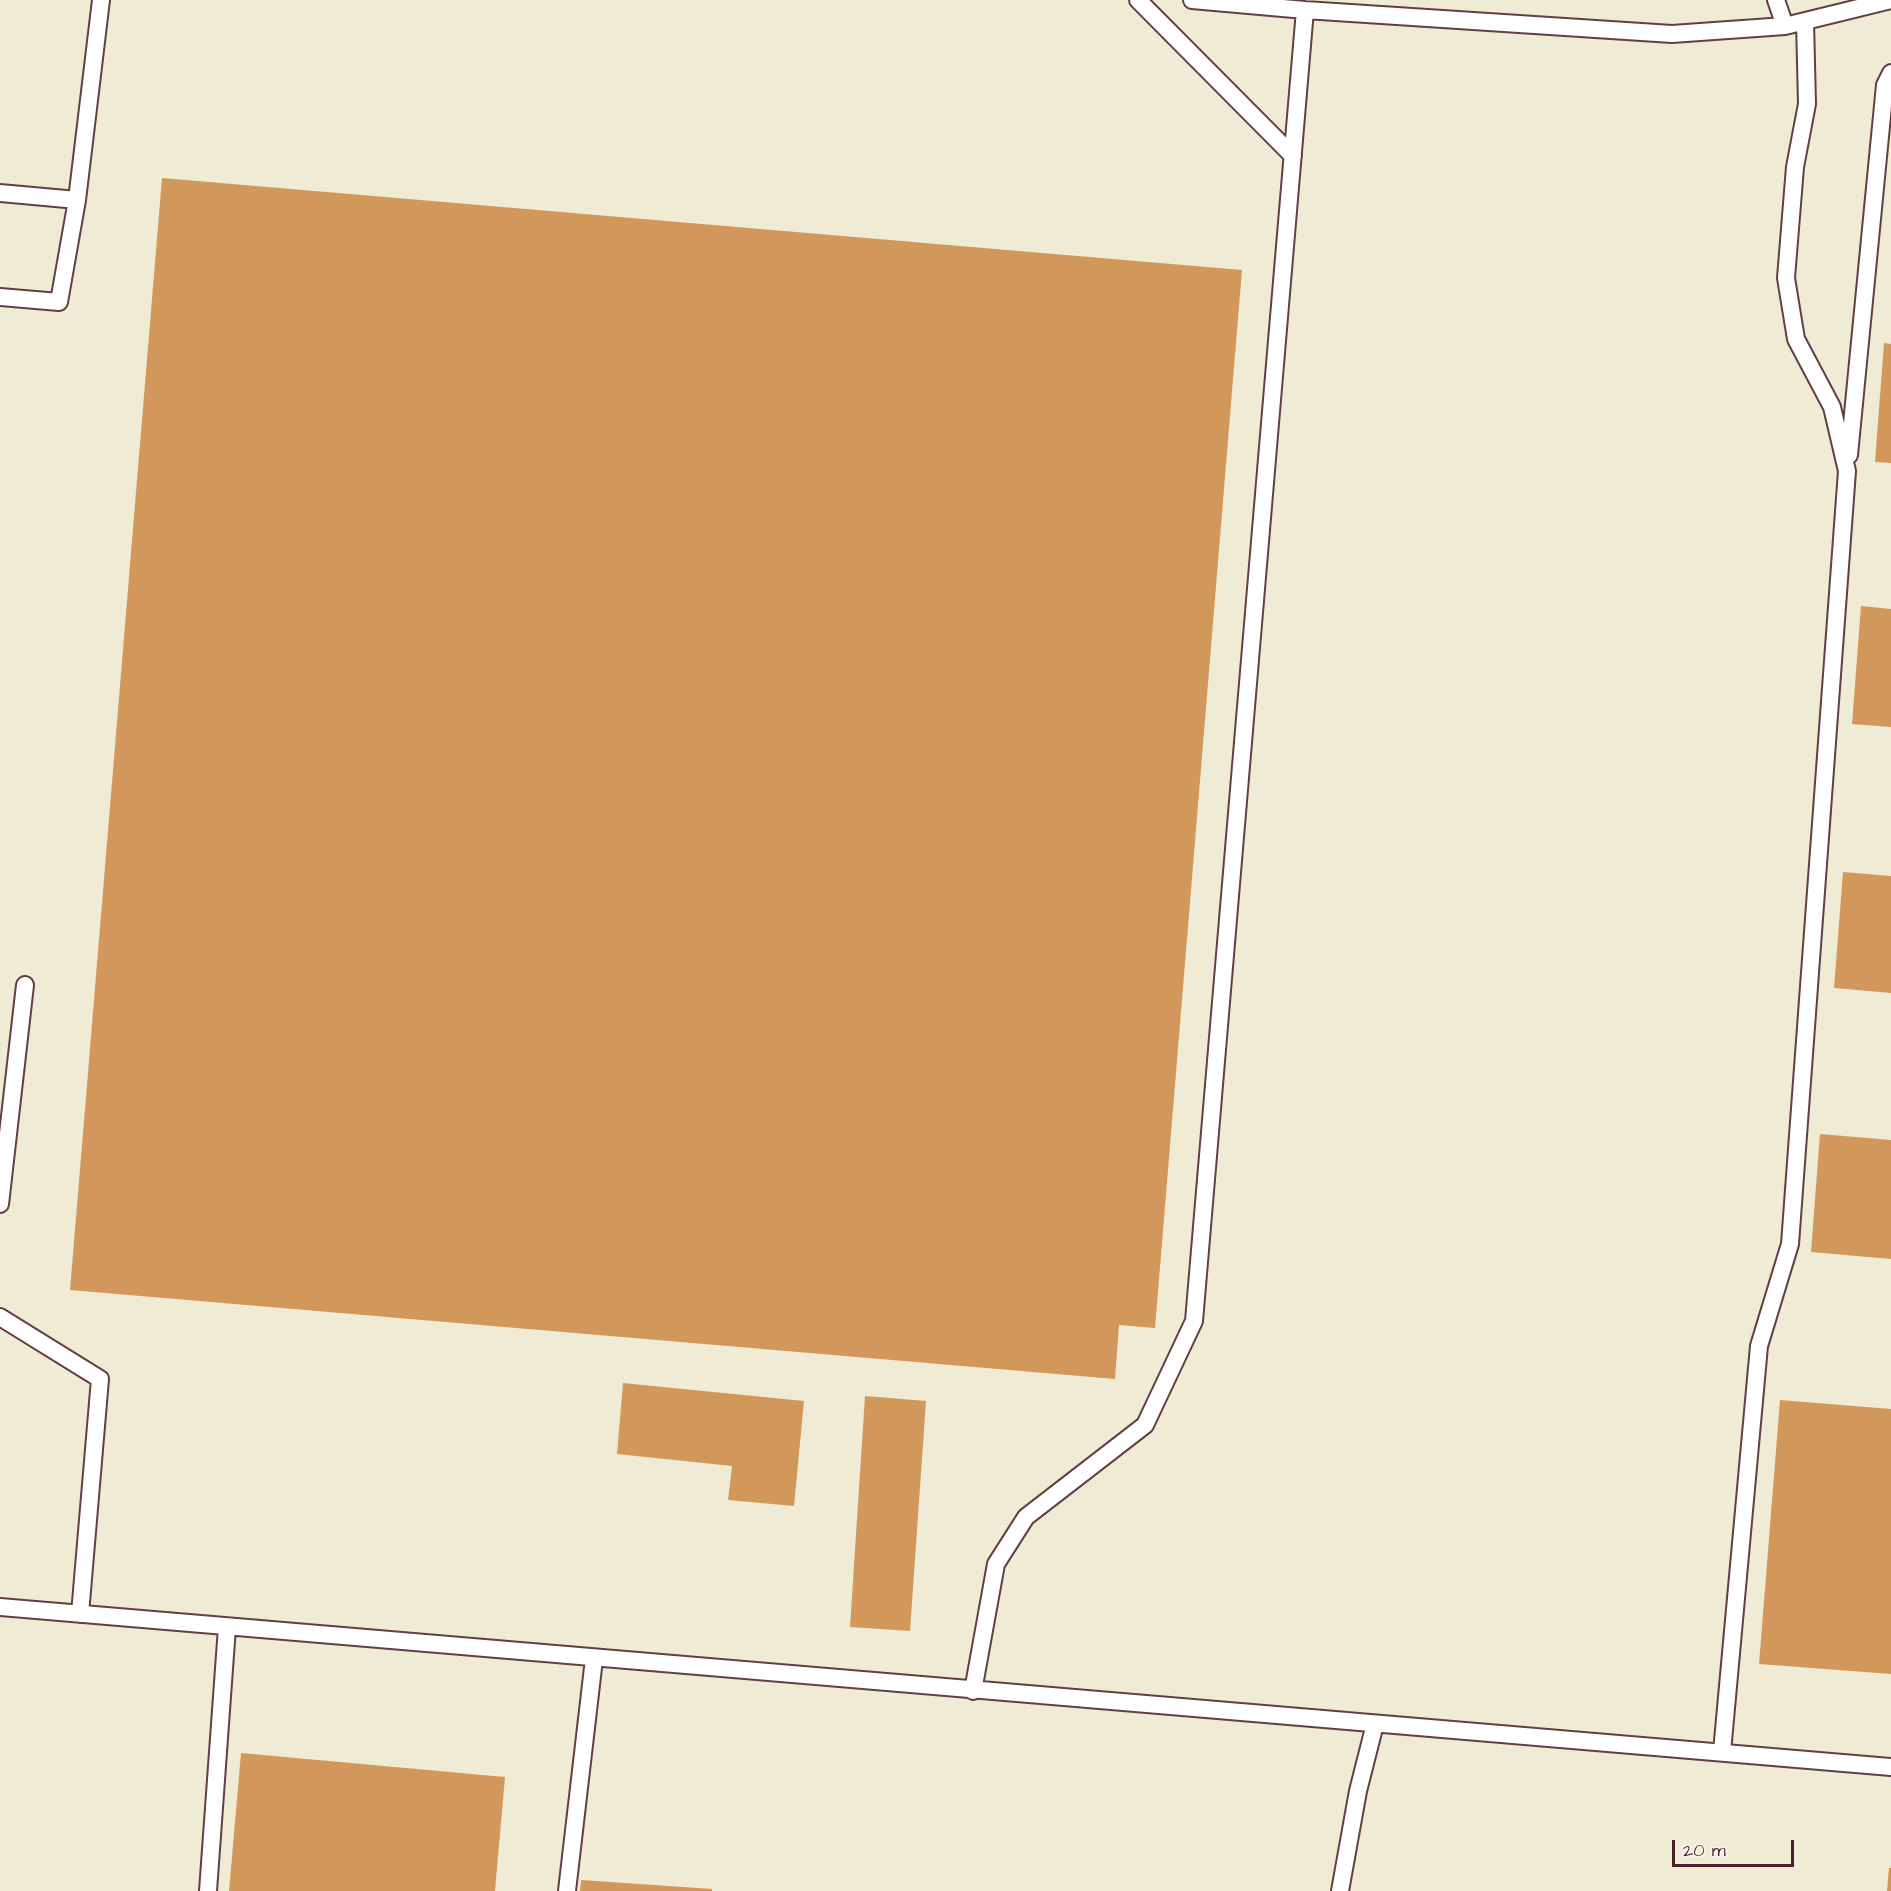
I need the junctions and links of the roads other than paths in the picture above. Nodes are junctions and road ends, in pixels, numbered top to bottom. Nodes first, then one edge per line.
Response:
1 (101, 0) edge
2 (1138, 0) edge
3 (1192, 0) edge
4 (1776, 0) edge
5 (1891, 0) edge
6 (1305, 10) junction
7 (1805, 21) junction
8 (1785, 26) junction
9 (1891, 73) edge
10 (1293, 156) junction
11 (0, 193) edge
12 (77, 200) junction
13 (0, 297) edge
14 (1847, 471) junction
15 (25, 985) dead end
16 (0, 1204) edge
17 (0, 1317) edge
18 (0, 1608) edge
19 (80, 1614) junction
20 (227, 1627) junction
21 (594, 1659) junction
22 (974, 1691) junction
23 (1375, 1724) junction
24 (1722, 1752) junction
25 (1891, 1767) edge
26 (208, 1891) edge
27 (567, 1891) edge
28 (1340, 1891) edge

1 - 12 lane
2 - 10 lane
3 - 6 lane
4 - 8 lane
5 - 7 lane
6 - 8 lane
6 - 10 lane
7 - 8 lane
7 - 14 lane
9 - 14 lane
10 - 22 lane
11 - 12 lane
12 - 13 lane
14 - 24 lane
15 - 16 lane
17 - 19 lane
18 - 19 lane
19 - 20 lane
20 - 21 lane
20 - 26 lane
21 - 22 lane
21 - 27 lane
22 - 23 lane
23 - 24 lane
23 - 28 lane
24 - 25 lane

